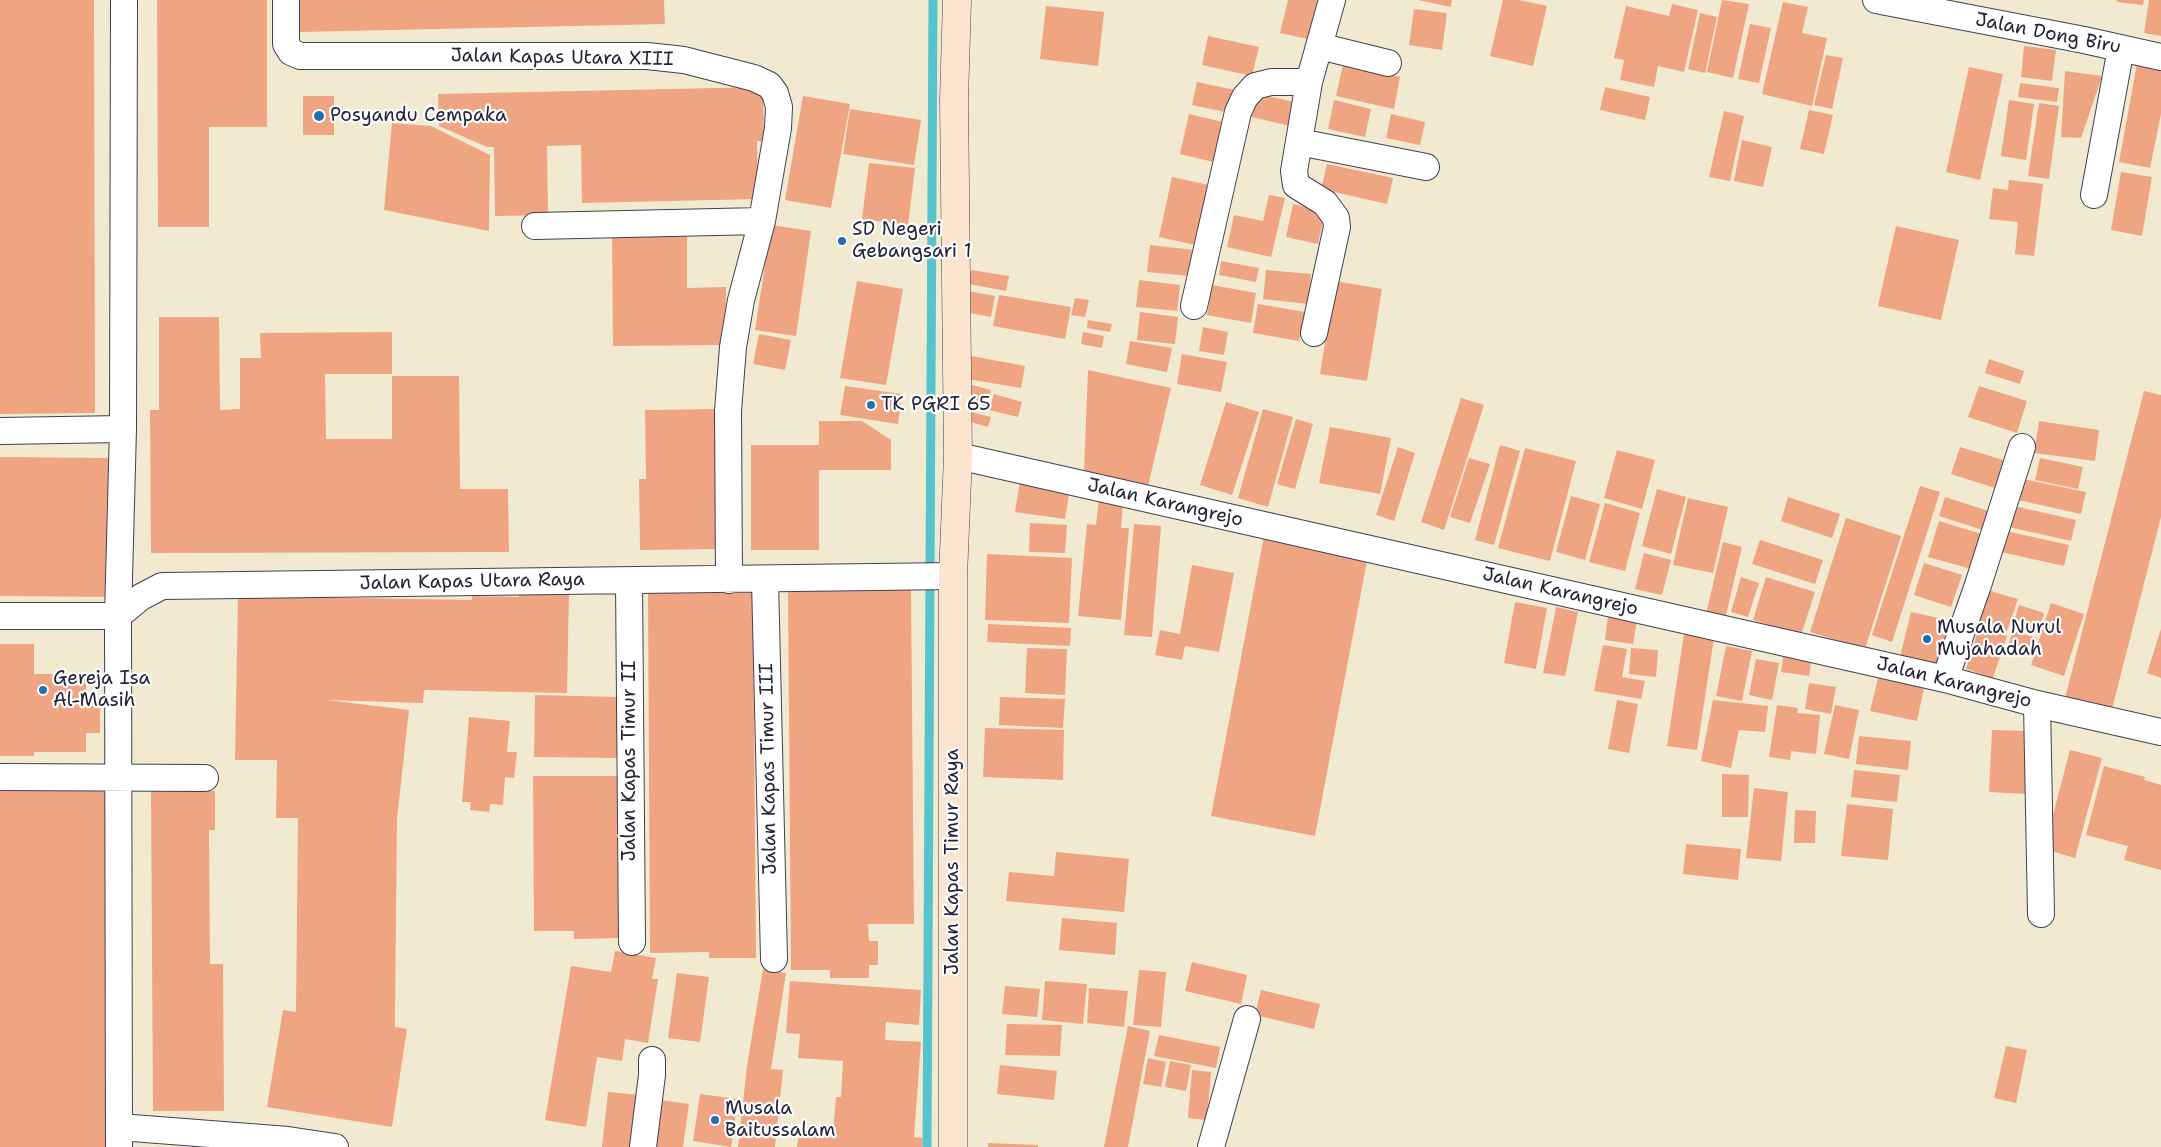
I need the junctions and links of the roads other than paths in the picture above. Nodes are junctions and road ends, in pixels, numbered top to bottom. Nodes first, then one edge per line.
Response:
1 (124, 0) edge
2 (286, 0) edge
3 (957, 0) edge
4 (1332, 0) edge
5 (1876, 0) edge
6 (1319, 46) junction
7 (2120, 48) junction
8 (2161, 57) edge
9 (1388, 63) dead end
10 (1309, 82) junction
11 (1299, 142) junction
12 (1426, 167) dead end
13 (2094, 195) dead end
14 (762, 221) junction
15 (535, 226) dead end
16 (1194, 306) dead end
17 (1314, 333) dead end
18 (123, 429) junction
19 (0, 431) edge
20 (2022, 447) dead end
21 (958, 456) junction
22 (947, 577) junction
23 (729, 580) junction
24 (765, 580) junction
25 (629, 581) junction
26 (0, 616) edge
27 (118, 616) junction
28 (1945, 679) junction
29 (2037, 704) junction
30 (2161, 732) edge
31 (0, 778) edge
32 (117, 778) junction
33 (205, 778) dead end
34 (2041, 914) dead end
35 (632, 942) dead end
36 (774, 959) dead end
37 (1247, 1019) dead end
38 (652, 1060) dead end
39 (119, 1137) edge
40 (288, 1144) edge
41 (335, 1147) edge
42 (643, 1147) edge
43 (953, 1147) edge
44 (1212, 1147) edge

1 - 18 street
2 - 14 street, Jalan Kapas Utara XIII
3 - 21 street, Jalan Kapas Timur Raya
4 - 6 street
5 - 7 street, Jalan Dong Biru
6 - 9 street
6 - 10 street
7 - 8 street, Jalan Dong Biru
7 - 13 street
10 - 11 street
10 - 16 street
11 - 12 street
11 - 17 street
14 - 15 street
14 - 23 street, Jalan Kapas Utara XIII
18 - 19 street
18 - 27 street
20 - 28 street
21 - 22 street, Jalan Kapas Timur Raya
21 - 28 street, Jalan Karangrejo
22 - 24 street, Jalan Kapas Utara Raya
22 - 43 street, Jalan Kapas Timur Raya
23 - 24 street, Jalan Kapas Utara Raya
23 - 25 street, Jalan Kapas Utara Raya
24 - 36 street, Jalan Kapas Timur III
25 - 27 street, Jalan Kapas Utara Raya
25 - 35 street, Jalan Kapas Timur II
26 - 27 street
27 - 32 street
28 - 29 street, Jalan Karangrejo
29 - 30 street, Jalan Karangrejo
29 - 34 street
31 - 32 street
32 - 33 street
32 - 39 street
37 - 44 street
38 - 42 street
39 - 40 street
40 - 41 street

